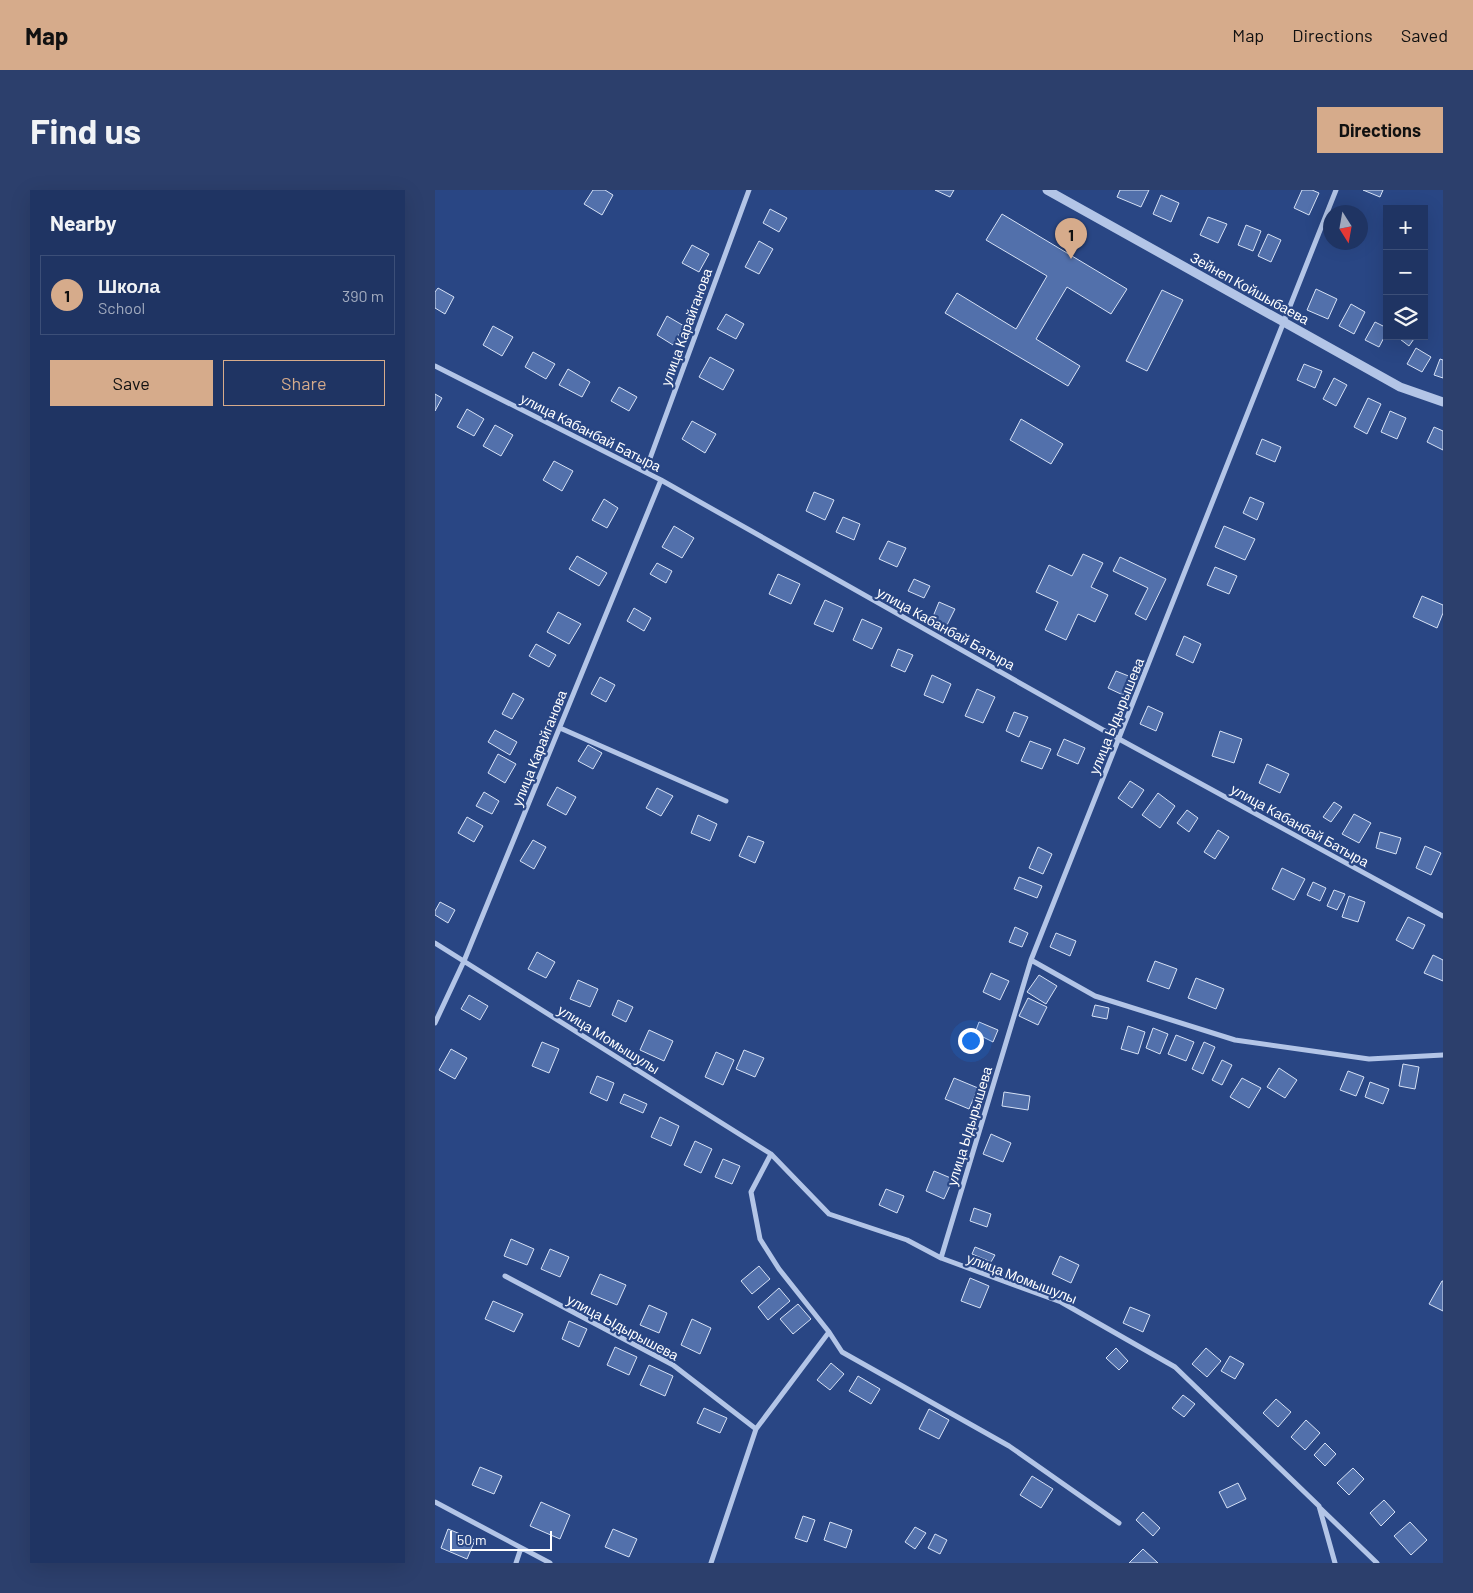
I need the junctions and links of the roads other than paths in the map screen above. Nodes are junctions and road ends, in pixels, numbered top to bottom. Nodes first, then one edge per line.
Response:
1 (749, 190) edge
2 (1047, 190) edge
3 (1336, 190) edge
4 (1285, 322) junction
5 (435, 366) edge
6 (1443, 402) edge
7 (645, 472) junction
8 (661, 480) junction
9 (560, 728) junction
10 (1119, 739) junction
11 (726, 801) dead end
12 (1443, 916) edge
13 (435, 943) edge
14 (1031, 960) junction
15 (464, 961) junction
16 (435, 1023) edge
17 (1443, 1055) edge
18 (771, 1154) junction
19 (941, 1258) junction
20 (505, 1276) dead end
21 (829, 1332) junction
22 (756, 1429) junction
23 (435, 1502) edge
24 (1319, 1506) junction
25 (1119, 1523) dead end
26 (521, 1548) junction
27 (516, 1563) edge
28 (550, 1563) edge
29 (711, 1563) edge
30 (1335, 1563) edge
31 (1377, 1563) edge

1 - 7 street, улица Карайганова
2 - 4 street, Зейнеп Койшыбаева
3 - 4 street, улица Ыдырышева
4 - 6 street, Зейнеп Койшыбаева
4 - 10 street, улица Ыдырышева
5 - 7 street, улица Кабанбай Батыра
7 - 8 street, улица Кабанбай Батыра
8 - 9 street, улица Карайганова
8 - 10 street, улица Кабанбай Батыра
9 - 11 street
9 - 15 street, улица Карайганова
10 - 12 street, улица Кабанбай Батыра
10 - 14 street, улица Ыдырышева
13 - 15 street, улица Момышулы
14 - 17 street
14 - 19 street, улица Ыдырышева
15 - 16 street, улица Карайганова
15 - 18 street, улица Момышулы
18 - 19 street, улица Момышулы
18 - 21 street
19 - 24 street, улица Момышулы
20 - 22 street, улица Ыдырышева
21 - 22 street
21 - 25 street
22 - 29 street
23 - 26 street
24 - 30 street
24 - 31 street, улица Момышулы
26 - 27 street
26 - 28 street

